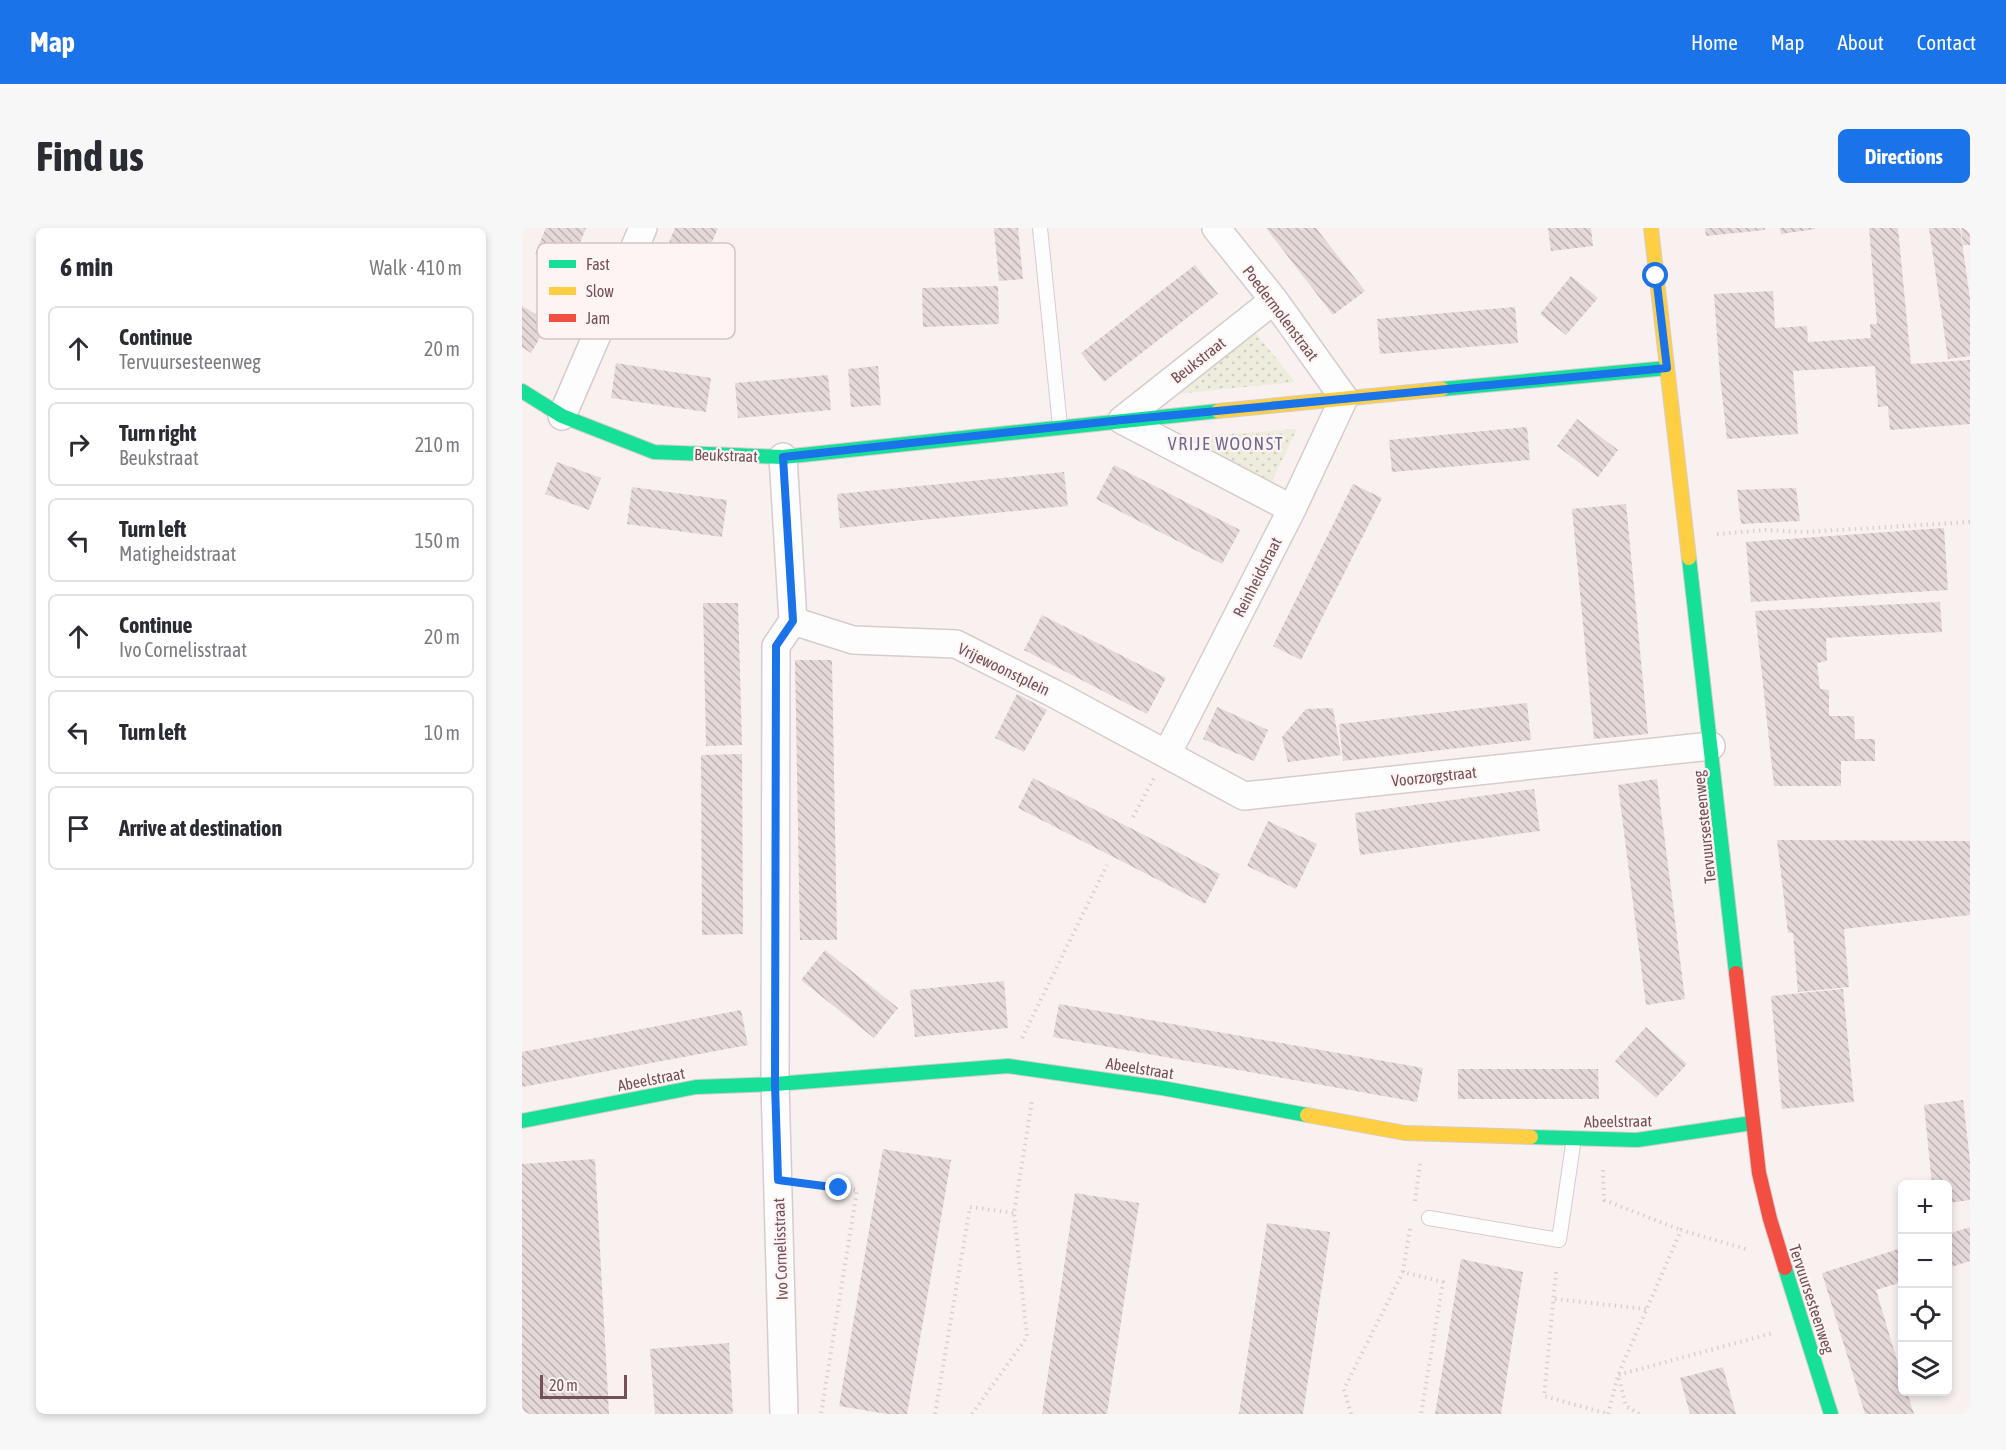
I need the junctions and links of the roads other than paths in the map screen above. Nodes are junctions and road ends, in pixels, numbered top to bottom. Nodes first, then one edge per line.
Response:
1 (643, 228) edge
2 (1040, 228) edge
3 (1216, 228) edge
4 (1651, 228) edge
5 (636, 243) edge
6 (1274, 300) junction
7 (595, 339) edge
8 (1667, 368) junction
9 (522, 391) edge
10 (1344, 398) junction
11 (561, 416) junction
12 (1122, 420) junction
13 (1060, 426) junction
14 (783, 457) junction
15 (1292, 508) junction
16 (793, 621) junction
17 (1711, 746) junction
18 (1167, 754) junction
19 (775, 1084) junction
20 (522, 1121) edge
21 (1752, 1124) junction
22 (1574, 1138) junction
23 (1429, 1218) dead end
24 (784, 1414) edge
25 (1832, 1414) edge

1 - 5 street
2 - 13 lane
3 - 6 street, Poedermolenstraat
4 - 8 street, Tervuursesteenweg
6 - 10 street, Poedermolenstraat
6 - 12 street, Beukstraat
7 - 11 street
8 - 10 street, Beukstraat
8 - 17 street, Tervuursesteenweg
9 - 11 street, Beukstraat
10 - 12 street, Beukstraat
10 - 15 street, Reinheidstraat
11 - 14 street, Beukstraat
12 - 13 street, Beukstraat
12 - 15 street
13 - 14 street, Beukstraat
14 - 16 street
15 - 18 street, Reinheidstraat
16 - 18 street, Vrijewoonstplein
16 - 19 street, Ivo Cornelisstraat
17 - 18 street, Voorzorgstraat
17 - 21 street, Tervuursesteenweg
19 - 20 street, Abeelstraat
19 - 22 street, Abeelstraat
19 - 24 street, Ivo Cornelisstraat
21 - 22 street, Abeelstraat
21 - 25 street, Tervuursesteenweg
22 - 23 lane

